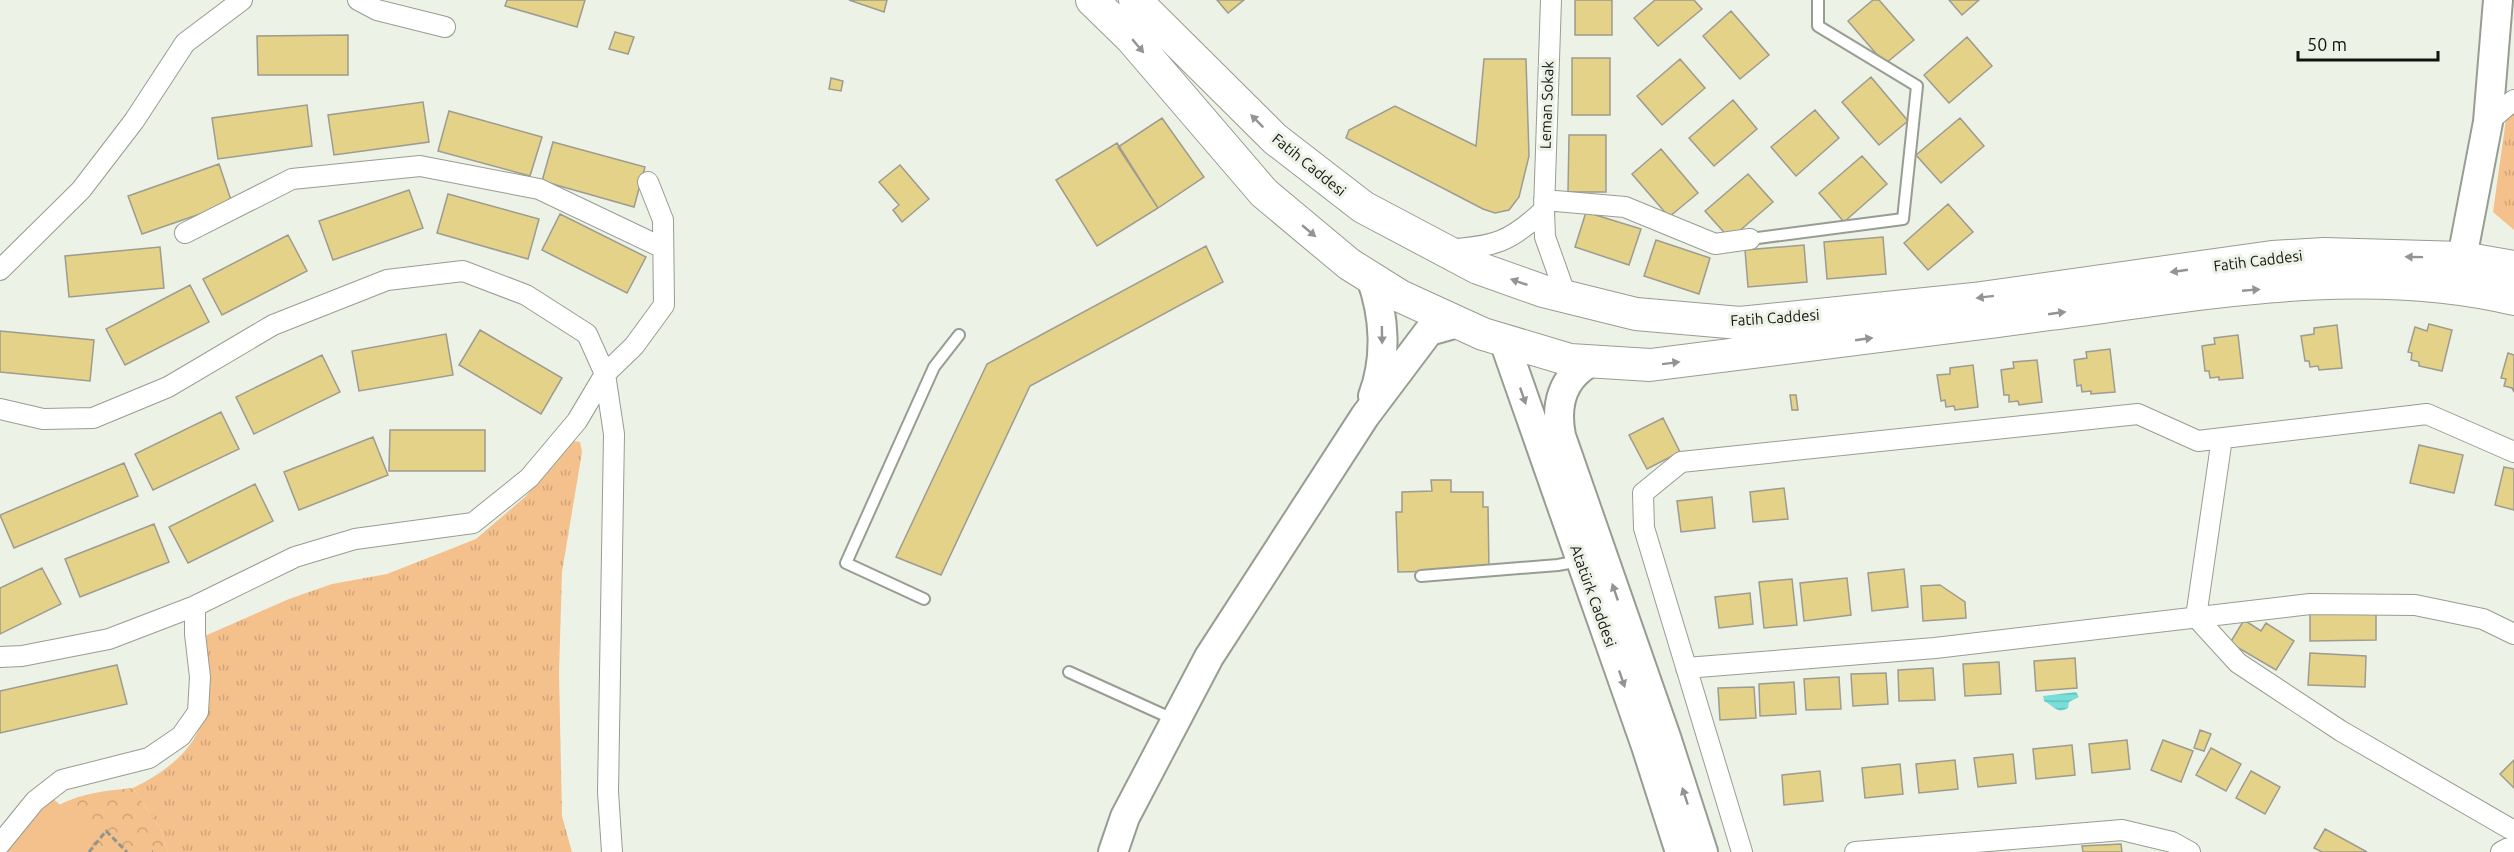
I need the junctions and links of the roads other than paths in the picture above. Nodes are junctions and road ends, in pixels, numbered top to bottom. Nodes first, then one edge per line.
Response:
1 (243, 0) edge
2 (358, 0) edge
3 (1135, 0) edge
4 (1551, 0) edge
5 (1818, 0) edge
6 (2498, 0) edge
7 (1094, 2) edge
8 (445, 27) dead end
9 (2514, 100) edge
10 (2488, 122) junction
11 (1317, 174) junction
12 (648, 182) dead end
13 (1264, 193) junction
14 (1544, 205) junction
15 (185, 233) dead end
16 (1750, 238) joint
17 (663, 249) junction
18 (1442, 250) junction
19 (2462, 258) junction
20 (2514, 267) edge
21 (0, 270) edge
22 (1371, 278) junction
23 (1566, 296) junction
24 (2514, 300) edge
25 (1636, 314) junction
26 (1456, 323) junction
27 (959, 335) dead end
28 (1504, 341) junction
29 (1602, 363) junction
30 (605, 374) junction
31 (0, 410) edge
32 (1365, 416) junction
33 (2222, 438) junction
34 (2514, 452) edge
35 (1580, 561) junction
36 (1421, 576) dead end
37 (924, 599) dead end
38 (195, 606) junction
39 (2196, 616) junction
40 (2514, 634) edge
41 (0, 657) edge
42 (1686, 668) junction
43 (1069, 672) dead end
44 (1176, 720) junction
45 (2514, 831) edge
46 (0, 844) edge
47 (2514, 845) edge
48 (612, 852) edge
49 (1113, 852) edge
50 (1680, 852) edge
51 (1703, 852) edge
52 (1742, 852) edge
53 (1855, 852) edge
54 (2190, 852) edge
55 (2501, 852) edge

1 - 21 street
2 - 8 street
11 -> 3 main road, Fatih Caddesi
4 - 14 street, Leman Sokak
5 - 16 lane
6 - 10 main road
7 -> 13 main road, Fatih Caddesi
9 - 10 street
10 - 19 main road
11 - 13 main road
11 - 18 main road, Fatih Caddesi
12 - 17 street
13 -> 22 main road, Fatih Caddesi
14 - 16 street
14 - 18 street
14 - 23 street, Leman Sokak
15 - 17 street
17 - 30 street
23 -> 18 main road, Fatih Caddesi
19 - 20 main road, Fatih Caddesi
19 -> 25 main road, Fatih Caddesi
22 - 26 main road, Fatih Caddesi
22 -> 32 main road
23 - 25 main road, Fatih Caddesi
29 -> 24 main road, Fatih Caddesi
25 - 29 main road
26 - 28 main road, Fatih Caddesi
26 - 32 main road
27 - 37 lane
28 - 29 main road, Fatih Caddesi
28 -> 35 main road, Atatürk Caddesi
51 -> 29 main road, Atatürk Caddesi
30 - 31 street
30 - 38 street
30 - 48 street
32 - 44 main road
33 - 34 street
33 - 39 street
33 - 42 street
35 - 36 lane
35 -> 50 main road, Atatürk Caddesi
38 - 41 street
38 - 46 street
39 - 40 street
39 - 42 street
39 - 45 street
42 - 52 street
43 - 44 lane
44 - 49 main road
47 - 55 street
53 - 54 street

